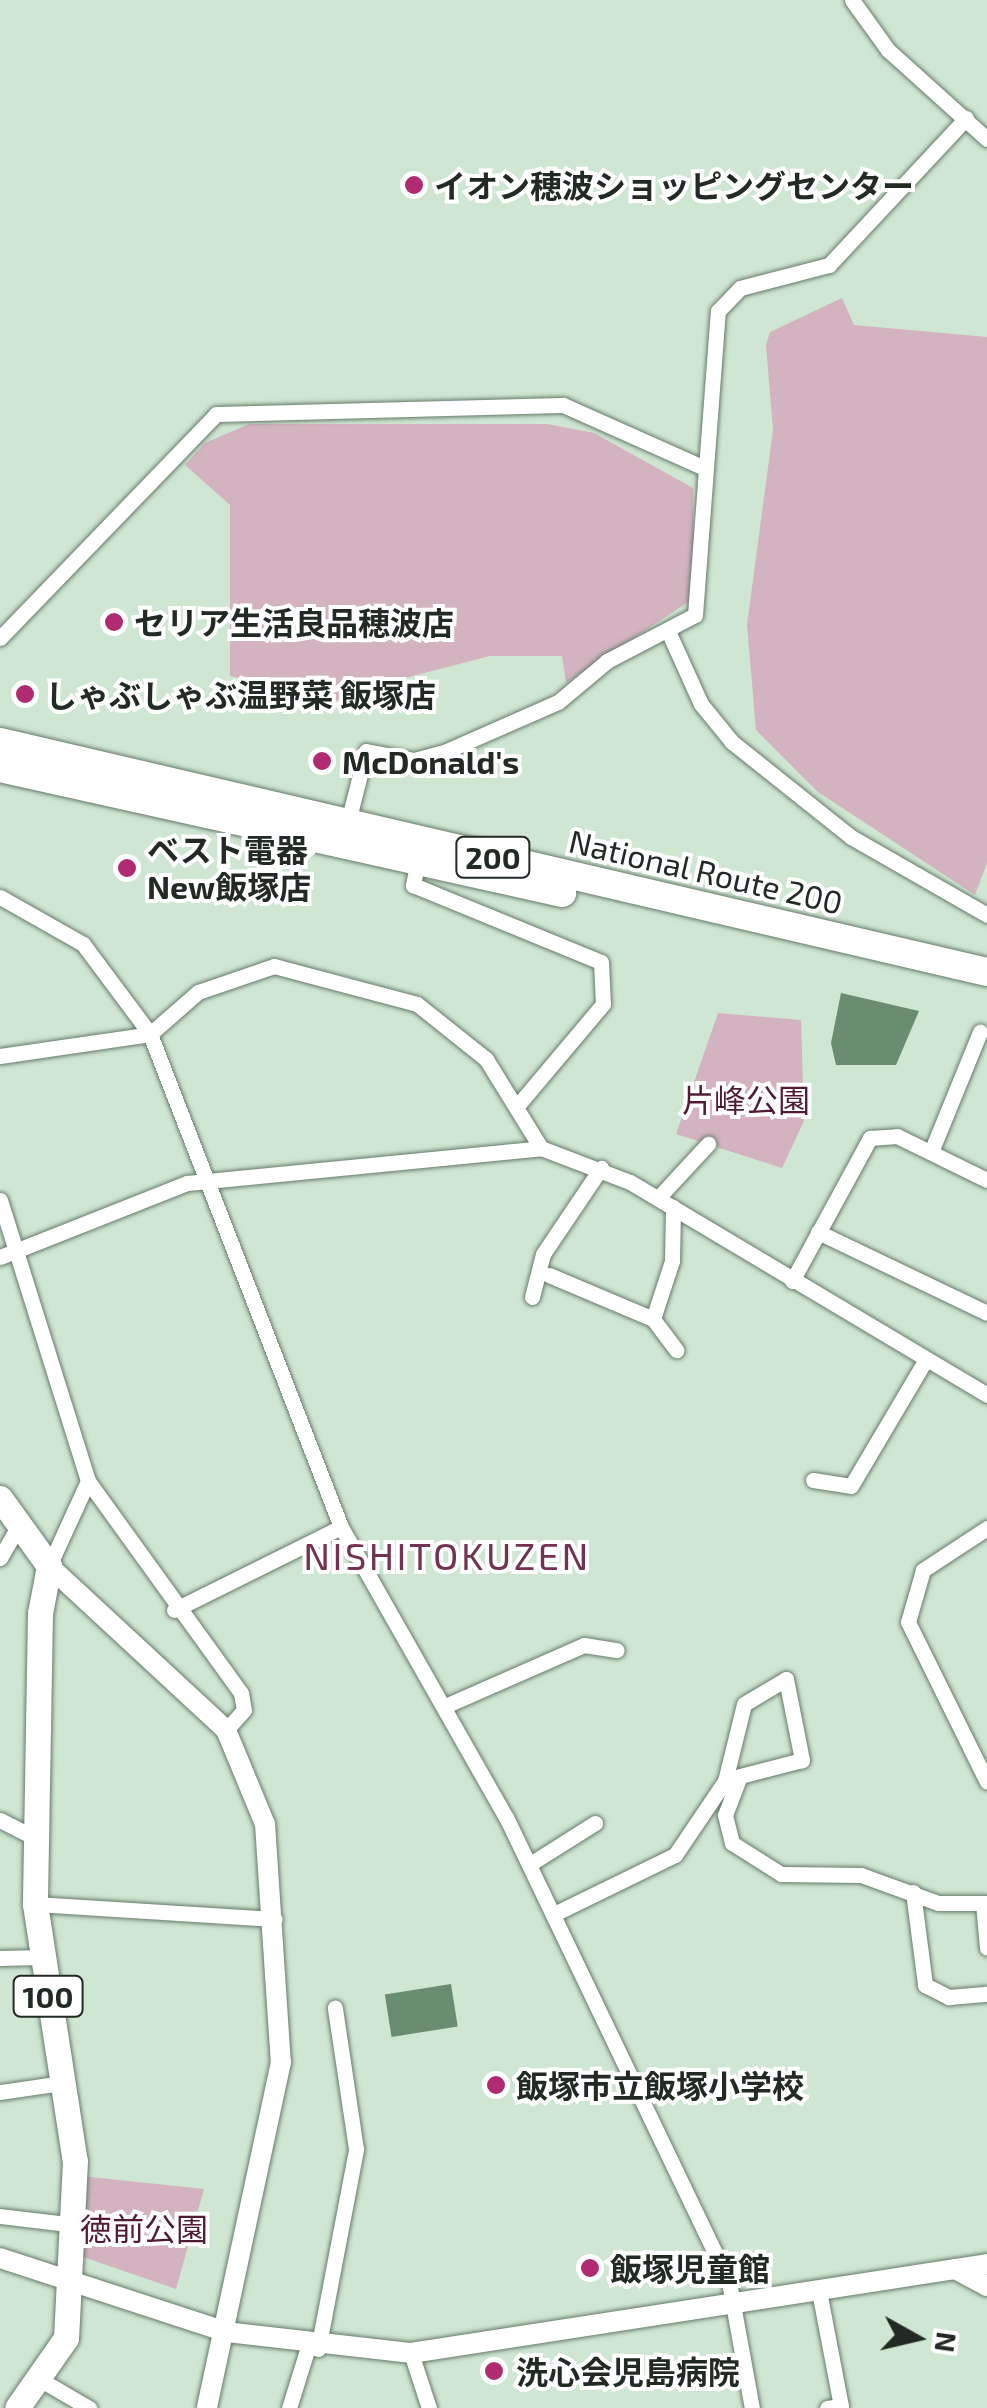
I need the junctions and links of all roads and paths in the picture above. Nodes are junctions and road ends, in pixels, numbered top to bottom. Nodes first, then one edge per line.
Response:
1 (852, 0) edge
2 (966, 118) junction
3 (987, 139) edge
4 (702, 467) junction
5 (668, 631) junction
6 (0, 638) edge
7 (0, 742) edge
8 (0, 768) edge
9 (348, 822) junction
10 (418, 861) junction
11 (0, 897) edge
12 (987, 915) edge
13 (987, 972) edge
14 (987, 991) edge
15 (980, 1032) dead end
16 (150, 1034) junction
17 (0, 1056) edge
18 (518, 1106) junction
19 (708, 1144) dead end
20 (541, 1148) junction
21 (931, 1152) junction
22 (602, 1168) junction
23 (987, 1180) edge
24 (208, 1182) junction
25 (658, 1198) junction
26 (0, 1200) edge
27 (672, 1207) junction
28 (818, 1232) junction
29 (8, 1254) edge
30 (549, 1276) dead end
31 (792, 1281) junction
32 (532, 1297) dead end
33 (987, 1313) edge
34 (653, 1319) junction
35 (676, 1350) dead end
36 (926, 1359) junction
37 (987, 1395) edge
38 (813, 1480) dead end
39 (88, 1481) junction
40 (0, 1498) edge
41 (17, 1528) junction
42 (341, 1528) junction
43 (987, 1528) edge
44 (0, 1558) edge
45 (49, 1566) junction
46 (174, 1610) junction
47 (616, 1650) dead end
48 (445, 1706) junction
49 (226, 1730) junction
50 (987, 1782) edge
51 (0, 1820) edge
52 (595, 1823) dead end
53 (36, 1838) junction
54 (530, 1864) junction
55 (913, 1892) junction
56 (985, 1903) edge
57 (35, 1904) junction
58 (554, 1914) junction
59 (275, 1919) junction
60 (987, 1948) edge
61 (42, 1957) junction
62 (0, 1958) edge
63 (987, 1994) edge
64 (334, 2008) dead end
65 (62, 2083) junction
66 (0, 2092) edge
67 (0, 2216) edge
68 (76, 2225) junction
69 (0, 2258) edge
70 (987, 2264) edge
71 (955, 2269) junction
72 (75, 2284) junction
73 (987, 2286) edge
74 (819, 2291) junction
75 (734, 2305) junction
76 (226, 2332) junction
77 (312, 2348) junction
78 (411, 2353) junction
79 (41, 2380) junction
80 (836, 2407) edge
81 (17, 2408) edge
82 (89, 2408) edge
83 (207, 2408) edge
84 (289, 2408) edge
85 (429, 2408) edge
86 (752, 2408) edge

1 - 2 street
2 - 3 street
2 - 4 street
4 - 5 street
4 - 6 street
5 - 9 street
5 - 12 street
7 - 9 highway, National Route 200 / 200
8 - 10 highway, National Route 200 / 200
9 - 13 highway, National Route 200 / 200
10 - 14 highway, National Route 200 / 200
10 - 18 street
11 - 16 street
15 - 21 street
16 - 17 street
16 - 18 street
16 - 24 street
18 - 20 street
19 - 25 street
20 - 22 street
20 - 24 street
21 - 23 street
21 - 28 street
22 - 25 street
22 - 32 street
24 - 29 street
24 - 42 street
25 - 27 street
26 - 29 street
27 - 31 street
27 - 34 street
28 - 31 street
28 - 33 street
29 - 39 street
30 - 34 street
31 - 36 street
34 - 35 street
36 - 37 street
36 - 38 street
39 - 45 street
39 - 46 street
40 - 41 main road
41 - 44 street
41 - 45 main road
42 - 46 street
42 - 48 street
43 - 50 street
45 - 49 street
45 - 53 main road, 100
46 - 49 street
47 - 48 street
48 - 54 street
49 - 59 street
51 - 53 street
52 - 54 street
53 - 57 main road, 100
54 - 58 street
55 - 56 street
55 - 58 street
55 - 63 street
56 - 60 street
57 - 59 street
57 - 61 main road, 100
58 - 75 street
59 - 76 street
61 - 62 street
61 - 65 main road, 100
64 - 77 street
65 - 66 street
65 - 68 main road, 100
67 - 68 street
68 - 72 main road, 100
69 - 72 street
70 - 71 street
71 - 73 street
71 - 74 street
72 - 76 street
72 - 79 main road, 100
74 - 75 street
74 - 80 street
75 - 78 street
75 - 86 street
76 - 77 street
76 - 83 street
77 - 78 street
77 - 84 street
78 - 85 street
79 - 81 main road, 100
79 - 82 street

